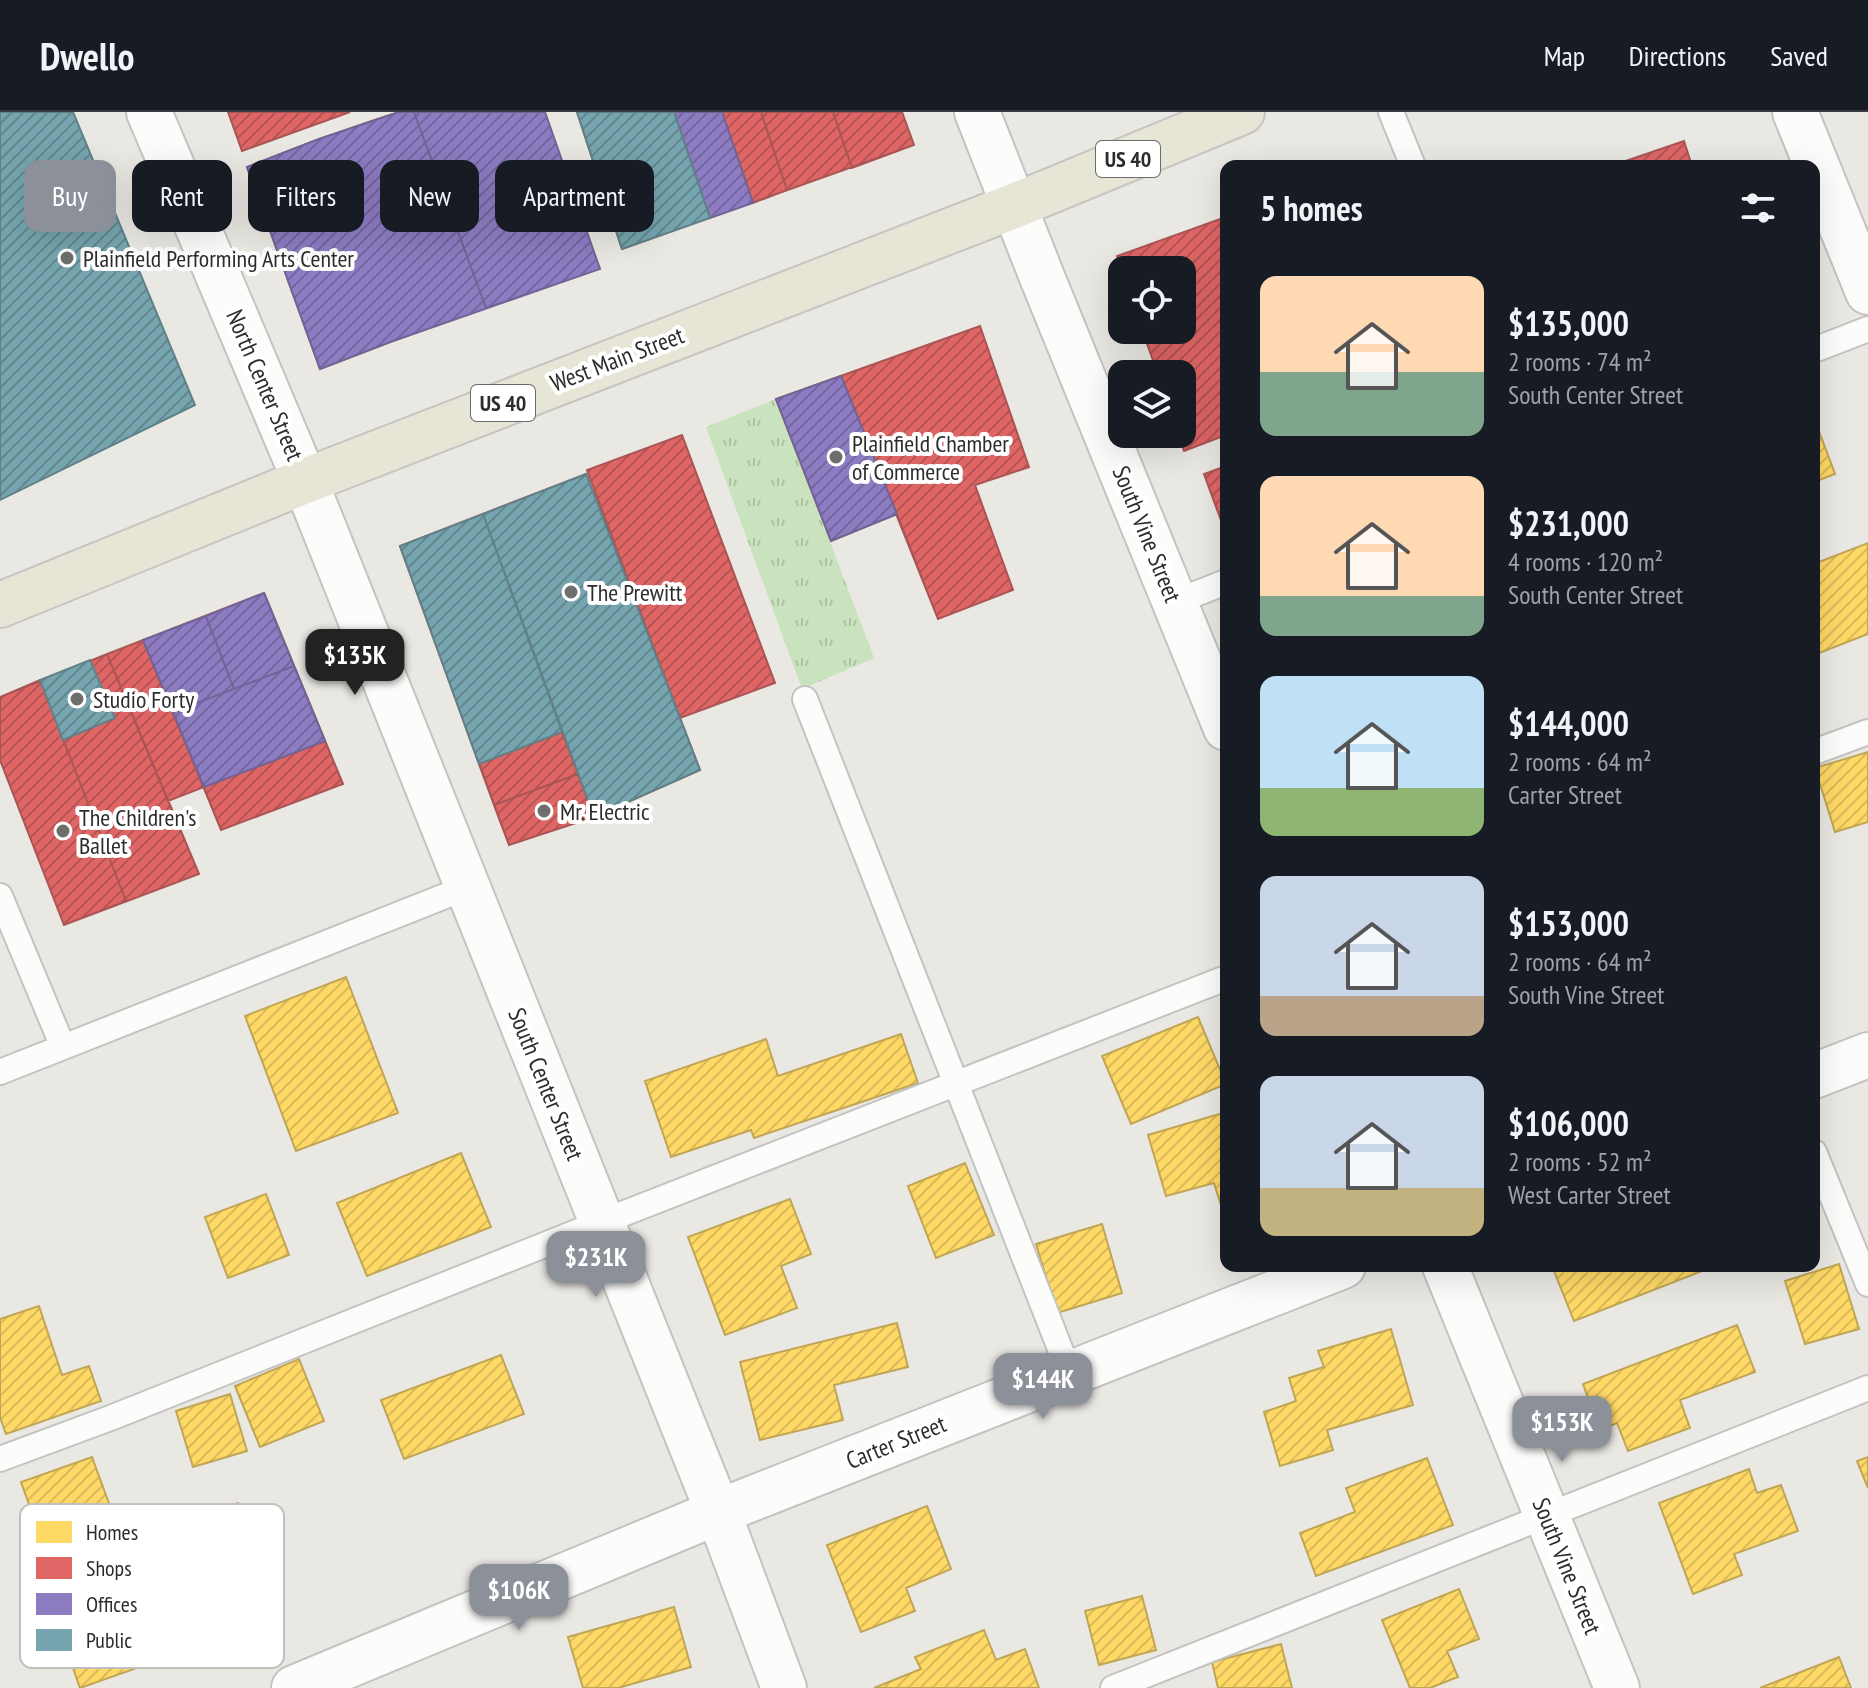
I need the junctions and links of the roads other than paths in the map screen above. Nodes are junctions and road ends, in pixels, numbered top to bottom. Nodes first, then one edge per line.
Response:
1 (149, 112) edge
2 (977, 112) edge
3 (1242, 112) edge
4 (1391, 112) edge
5 (1795, 112) edge
6 (1411, 160) edge
7 (1814, 160) edge
8 (1820, 174) edge
9 (1014, 206) junction
10 (1868, 292) edge
11 (1868, 329) edge
12 (1820, 348) edge
13 (305, 481) junction
14 (1220, 584) edge
15 (1175, 602) junction
16 (0, 605) edge
17 (805, 699) dead end
18 (1220, 713) edge
19 (1868, 732) edge
20 (1820, 750) edge
21 (468, 887) junction
22 (0, 896) edge
23 (1220, 980) edge
24 (63, 1047) junction
25 (1868, 1055) edge
26 (0, 1072) edge
27 (1820, 1074) edge
28 (956, 1084) junction
29 (1820, 1167) edge
30 (602, 1222) junction
31 (1328, 1272) edge
32 (1447, 1272) edge
33 (1868, 1284) edge
34 (1070, 1374) junction
35 (1868, 1388) edge
36 (0, 1459) edge
37 (718, 1512) junction
38 (1547, 1517) junction
39 (294, 1688) edge
40 (784, 1688) edge
41 (1113, 1688) edge
42 (1617, 1688) edge

1 - 13 street, North Center Street
2 - 9 street, South Vine Street
3 - 9 main road, US 40
4 - 6 lane
5 - 7 street
8 - 10 street
9 - 13 main road, West Main Street / US 40
9 - 15 street, South Vine Street
11 - 12 lane
13 - 16 main road, West Main Street / US 40
13 - 21 street, South Center Street
14 - 15 lane
15 - 18 street, South Vine Street
17 - 28 lane
19 - 20 lane
21 - 24 lane
21 - 30 street, South Center Street
22 - 24 lane
23 - 28 lane
24 - 26 lane
25 - 27 street
28 - 30 lane
28 - 34 lane
29 - 33 lane
30 - 36 lane
30 - 37 street, South Center Street
31 - 34 street, Carter Street
32 - 38 street, South Vine Street
34 - 37 street, Carter Street
35 - 38 lane
37 - 39 street, Carter Street
37 - 40 street, South Center Street
38 - 41 lane
38 - 42 street, South Vine Street

